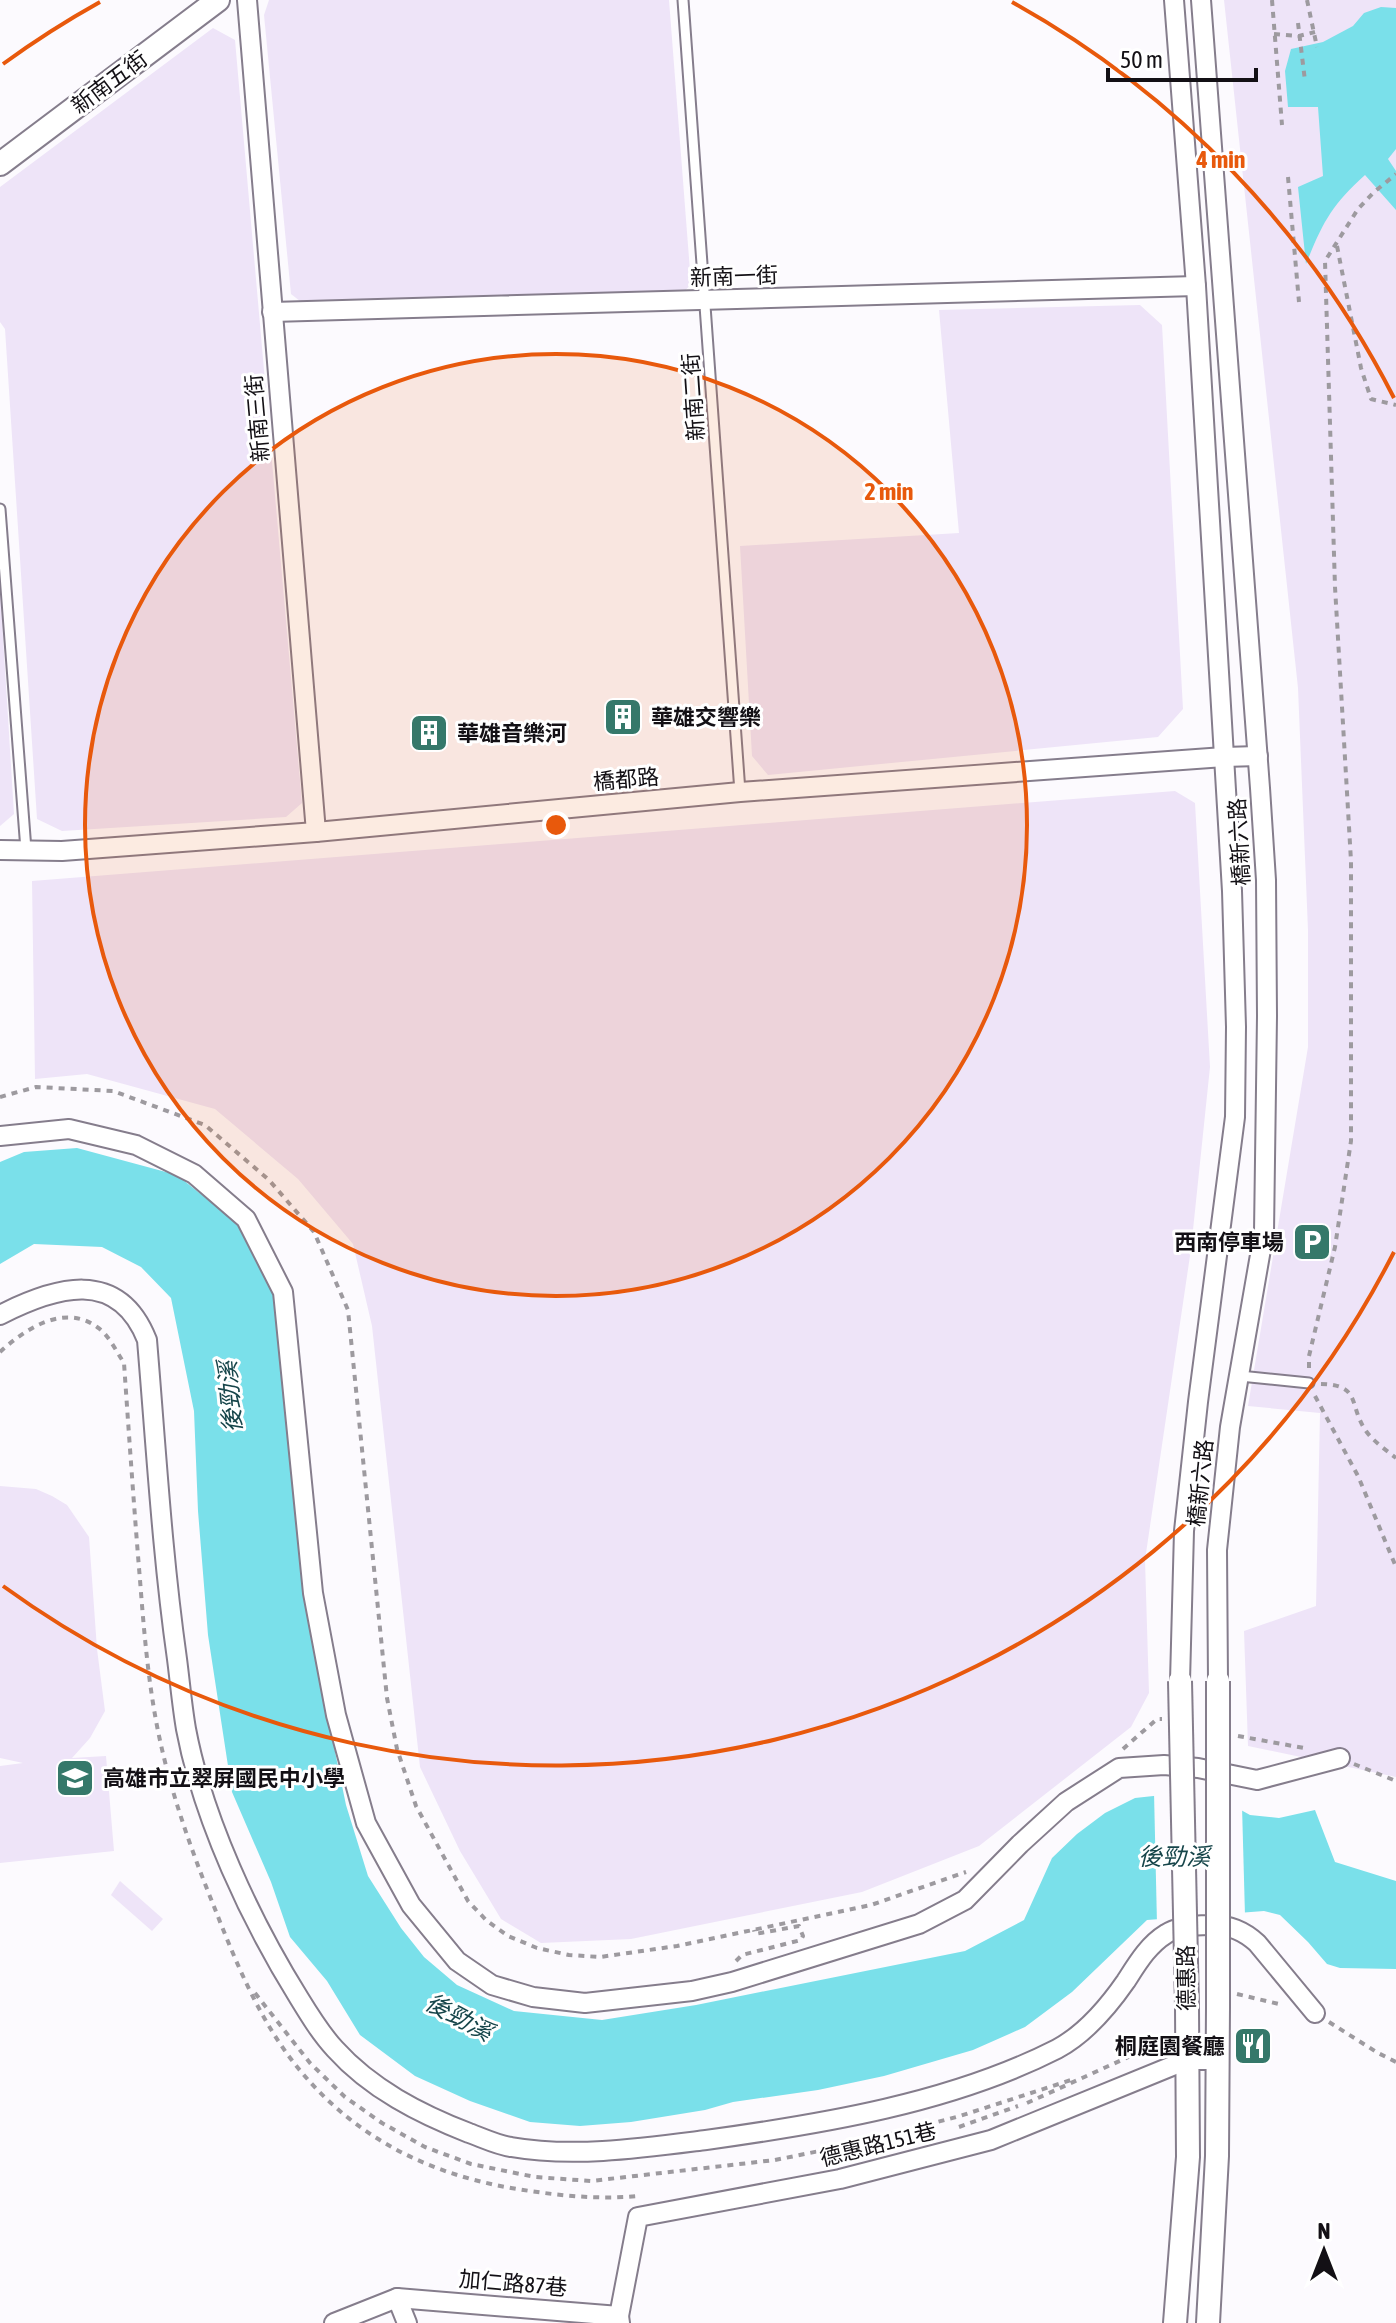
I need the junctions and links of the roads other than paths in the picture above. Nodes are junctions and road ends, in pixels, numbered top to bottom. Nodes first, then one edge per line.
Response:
1 (218, 0) edge
2 (247, 0) edge
3 (683, 0) edge
4 (1174, 0) edge
5 (1201, 0) edge
6 (0, 164) edge
7 (1196, 286) junction
8 (704, 301) junction
9 (272, 312) junction
10 (0, 509) edge
11 (1258, 756) junction
12 (1224, 757) junction
13 (740, 792) junction
14 (316, 832) junction
15 (0, 850) edge
16 (26, 850) junction
17 (0, 1136) edge
18 (0, 1315) edge
19 (1240, 1376) junction
20 (1309, 1383) road end
21 (1180, 1681) joint
22 (1218, 1681) joint
23 (1340, 1758) road end
24 (1315, 2013) dead end
25 (1187, 2060) junction
26 (1217, 2060) junction
27 (397, 2298) junction
28 (620, 2320) edge
29 (334, 2323) edge
30 (407, 2323) edge
31 (1175, 2323) edge
32 (1208, 2323) edge

1 - 6 street, 新南五街
2 - 9 street, 新南三街
3 - 8 lane, 新南二街
4 - 7 street, 橋新六路
5 - 11 street, 橋新六路
7 - 8 street, 新南一街
7 - 12 street, 橋新六路
8 - 9 street, 新南一街
8 - 13 lane, 新南二街
9 - 14 street, 新南三街
10 - 16 lane
11 - 12 street, 橋都路
11 - 19 street, 橋新六路
12 - 13 street, 橋都路
12 - 21 street, 橋新六路
13 - 14 street, 橋都路
14 - 16 street, 橋都路
15 - 16 street, 橋都路
17 - 23 street
18 - 24 street
19 - 20 lane
19 - 22 street, 橋新六路
21 - 25 street, 德惠路, bridge
22 - 26 street, 德惠路, bridge
25 - 26 street, 德惠路151巷
25 - 28 street, 德惠路151巷
25 - 31 street, 德惠路
26 - 32 street, 德惠路
27 - 28 street, 加仁路87巷
27 - 29 street
27 - 30 street

